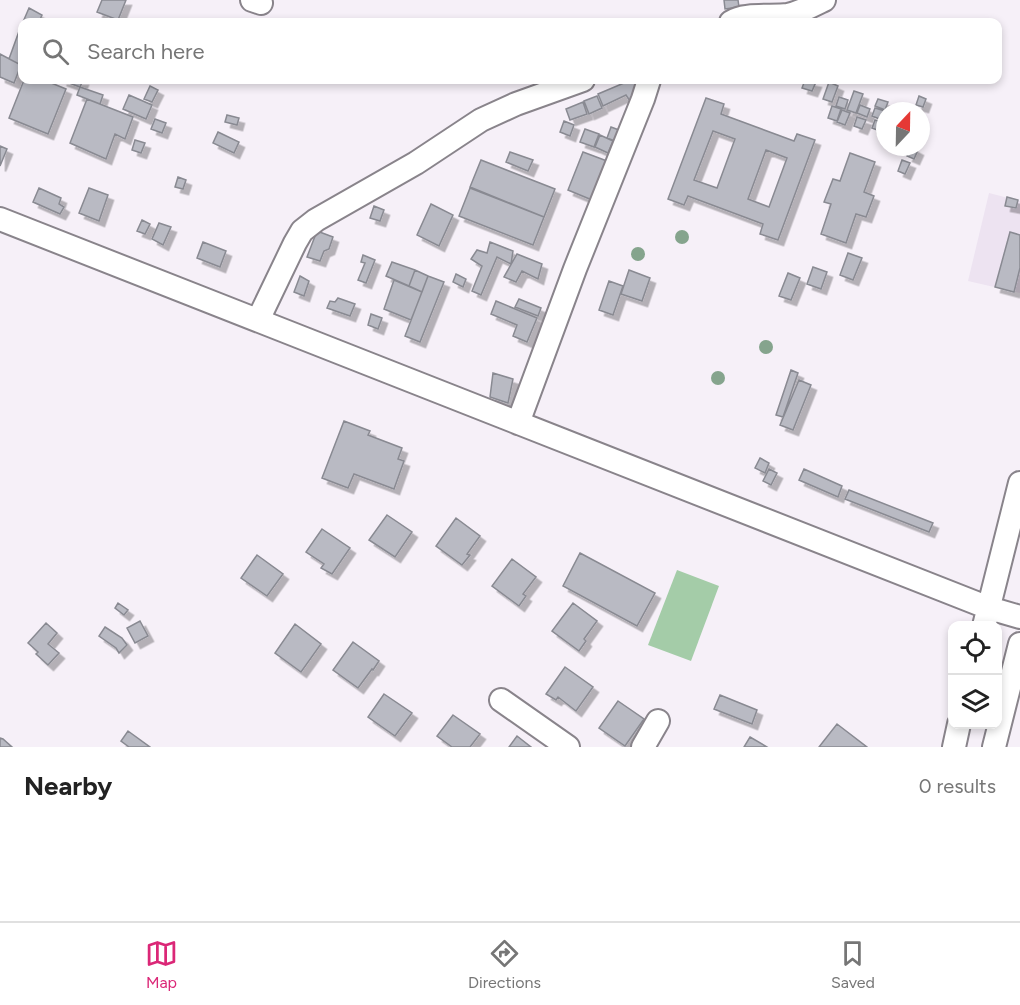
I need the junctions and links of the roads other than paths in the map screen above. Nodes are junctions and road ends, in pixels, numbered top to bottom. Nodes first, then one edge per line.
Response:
1 (824, 0) edge
2 (745, 18) edge
3 (572, 84) edge
4 (648, 84) edge
5 (0, 219) edge
6 (258, 320) junction
7 (518, 423) junction
8 (1020, 483) edge
9 (1001, 615) edge
10 (1020, 644) edge
11 (501, 700) dead end
12 (658, 721) dead end
13 (958, 729) edge
14 (568, 747) edge
15 (642, 747) edge
16 (954, 747) edge
17 (994, 747) edge

1 - 2 street
3 - 6 street
4 - 7 street
5 - 6 street
6 - 7 street
7 - 9 street
8 - 9 street
10 - 17 street
11 - 14 street
12 - 15 street
13 - 16 street

